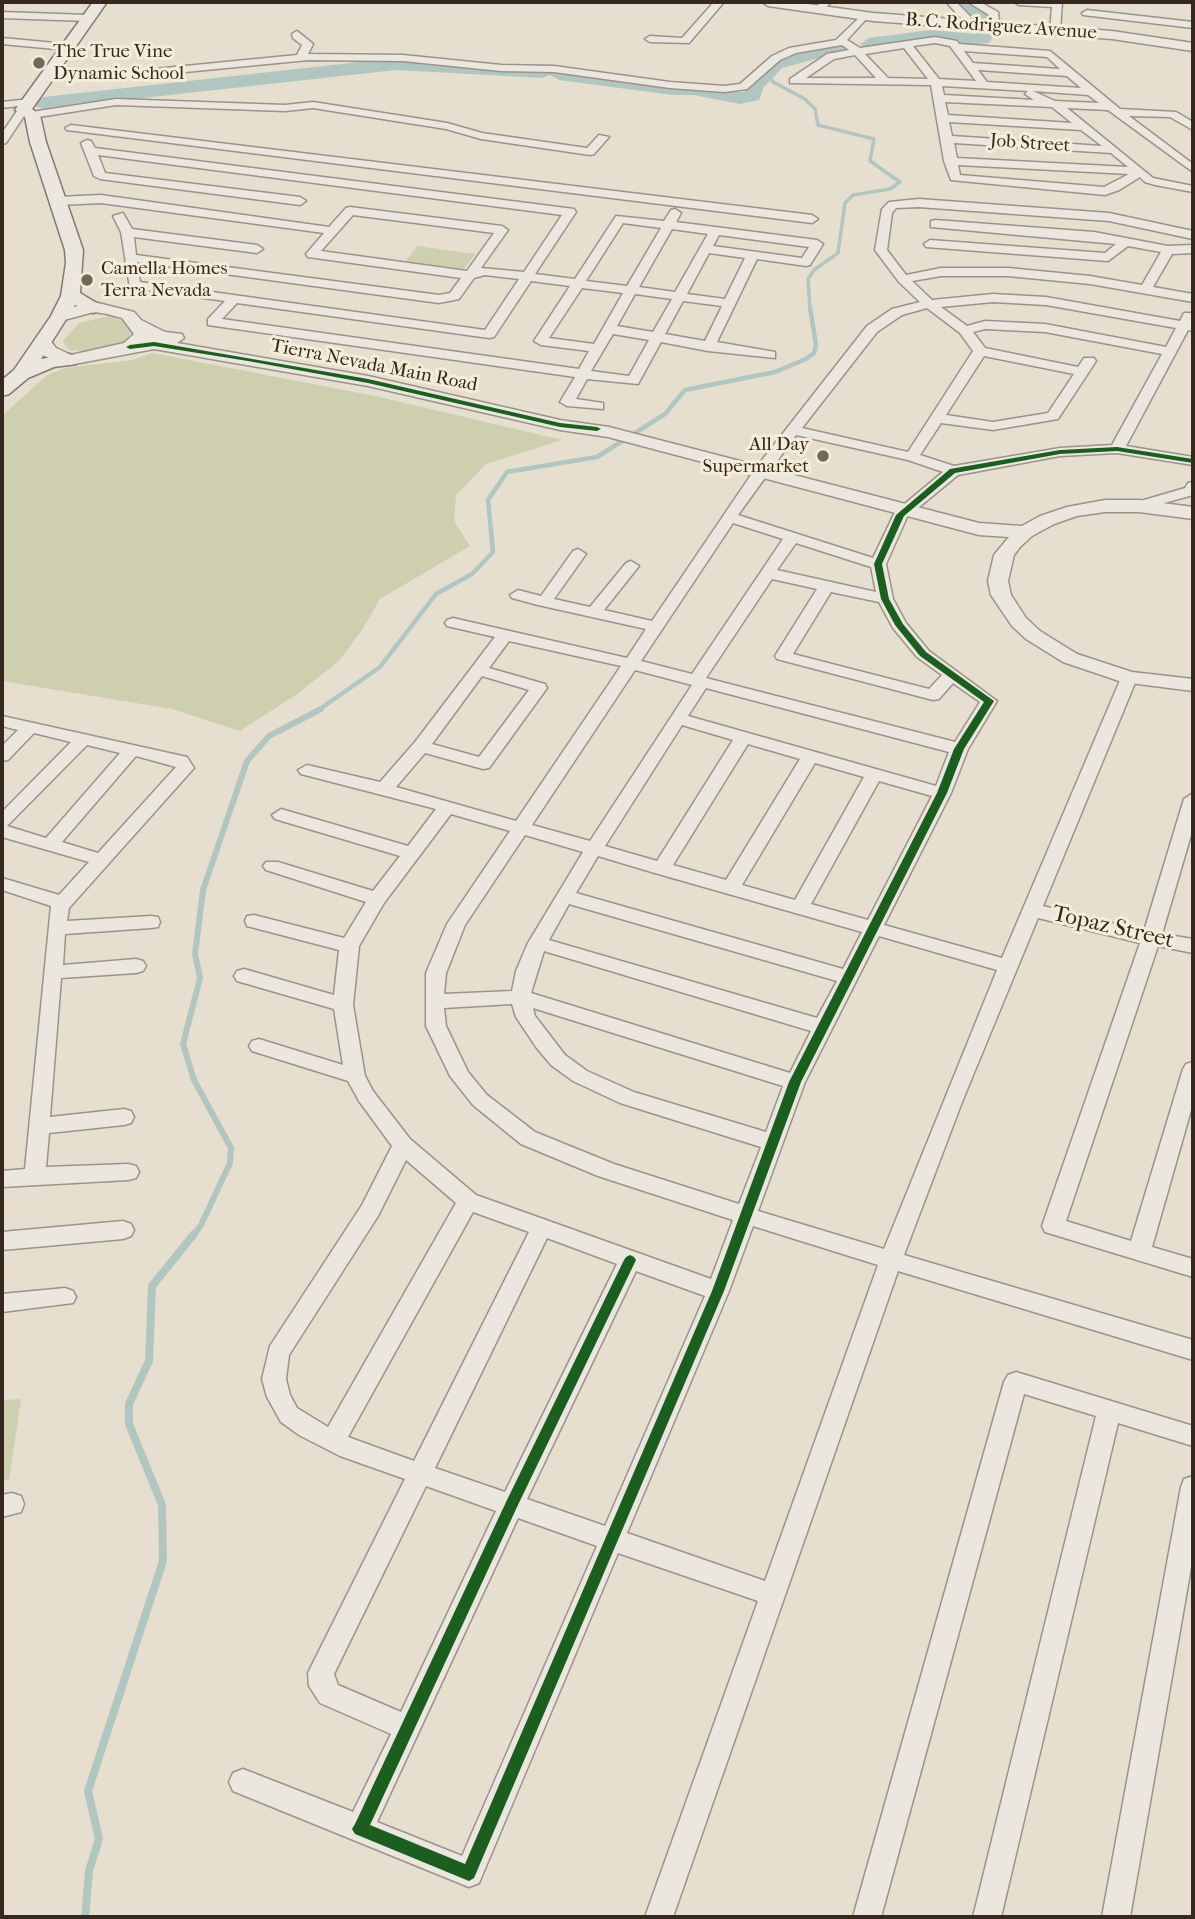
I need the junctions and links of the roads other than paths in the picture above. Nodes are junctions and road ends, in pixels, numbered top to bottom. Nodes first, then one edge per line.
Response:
1 (100, 2) edge
2 (719, 2) edge
3 (768, 2) edge
4 (951, 2) edge
5 (973, 2) edge
6 (1019, 2) edge
7 (1110, 2) edge
8 (1057, 3) edge
9 (822, 6) edge
10 (1087, 13) dead end
11 (1112, 14) junction
12 (2, 15) edge
13 (864, 16) junction
14 (87, 19) junction
15 (1193, 24) edge
16 (965, 25) junction
17 (994, 27) junction
18 (1055, 31) junction
19 (297, 34) dead end
20 (650, 39) dead end
21 (2, 41) edge
22 (843, 42) junction
23 (905, 43) junction
24 (66, 47) junction
25 (957, 47) junction
26 (1193, 47) edge
27 (857, 51) junction
28 (300, 58) junction
29 (971, 65) junction
30 (50, 70) junction
31 (1071, 73) junction
32 (885, 82) junction
33 (936, 82) junction
34 (984, 85) junction
35 (1007, 87) junction
36 (1091, 92) junction
37 (939, 98) junction
38 (1056, 105) junction
39 (2, 106) edge
40 (28, 109) junction
41 (1116, 109) junction
42 (943, 118) junction
43 (1084, 127) junction
44 (1193, 127) edge
45 (603, 137) dead end
46 (946, 139) junction
47 (2, 141) edge
48 (1113, 150) junction
49 (90, 151) junction
50 (950, 161) junction
51 (1193, 169) edge
52 (1141, 171) junction
53 (320, 180) junction
54 (1193, 189) edge
55 (300, 201) junction
56 (680, 203) junction
57 (60, 204) junction
58 (931, 204) junction
59 (122, 210) junction
60 (775, 215) junction
61 (812, 219) dead end
62 (669, 224) junction
63 (935, 224) junction
64 (716, 230) junction
65 (332, 231) junction
66 (127, 232) junction
67 (1193, 235) edge
68 (268, 237) junction
69 (765, 237) junction
70 (1126, 241) junction
71 (930, 244) junction
72 (705, 249) junction
73 (1193, 249) edge
74 (1168, 250) junction
75 (753, 255) junction
76 (132, 258) junction
77 (236, 272) junction
78 (941, 272) junction
79 (470, 275) junction
80 (527, 277) junction
81 (903, 279) junction
82 (577, 283) junction
83 (1146, 289) junction
84 (630, 290) junction
85 (70, 296) junction
86 (679, 296) junction
87 (1193, 298) edge
88 (234, 299) junction
89 (729, 303) junction
90 (929, 303) junction
91 (94, 307) junction
92 (1193, 309) edge
93 (60, 316) junction
94 (137, 324) junction
95 (1188, 326) edge
96 (608, 329) junction
97 (965, 330) junction
98 (656, 338) junction
99 (42, 342) junction
100 (130, 347) junction
101 (708, 347) junction
102 (597, 348) junction
103 (980, 351) junction
104 (1171, 352) junction
105 (770, 355) dead end
106 (69, 360) junction
107 (21, 374) junction
108 (583, 374) junction
109 (2, 390) edge
110 (598, 406) dead end
111 (938, 418) junction
112 (792, 430) junction
113 (603, 431) junction
114 (1117, 449) junction
115 (912, 457) junction
116 (1193, 461) edge
117 (953, 471) junction
118 (760, 472) junction
119 (1193, 486) edge
120 (1139, 506) junction
121 (898, 510) junction
122 (1193, 513) edge
123 (731, 518) junction
124 (1025, 532) junction
125 (792, 537) junction
126 (578, 554) dead end
127 (1004, 555) junction
128 (878, 564) junction
129 (631, 566) dead end
130 (768, 573) junction
131 (826, 587) junction
132 (518, 595) dead end
133 (885, 599) junction
134 (544, 601) junction
135 (594, 613) junction
136 (453, 623) dead end
137 (656, 627) junction
138 (505, 635) junction
139 (632, 664) junction
140 (478, 670) junction
141 (951, 676) junction
142 (1129, 678) junction
143 (699, 682) junction
144 (1193, 685) edge
145 (678, 719) junction
146 (2, 721) edge
147 (30, 727) junction
148 (84, 738) junction
149 (742, 739) junction
150 (421, 746) junction
151 (959, 749) junction
152 (133, 750) junction
153 (2, 756) edge
154 (810, 757) junction
155 (307, 770) dead end
156 (874, 774) junction
157 (384, 789) junction
158 (942, 793) junction
159 (1193, 799) edge
160 (446, 808) junction
161 (281, 815) dead end
162 (2, 822) edge
163 (520, 829) junction
164 (2, 831) edge
165 (50, 845) junction
166 (595, 849) junction
167 (411, 853) junction
168 (103, 860) junction
169 (272, 866) dead end
170 (661, 869) junction
171 (2, 884) edge
172 (731, 887) junction
173 (565, 896) junction
174 (377, 899) junction
175 (62, 903) junction
176 (800, 908) junction
177 (1033, 910) junction
178 (254, 921) dead end
179 (151, 922) dead end
180 (56, 928) junction
181 (872, 928) junction
182 (1151, 939) junction
183 (538, 943) junction
184 (349, 946) junction
185 (1193, 946) edge
186 (136, 966) dead end
187 (1009, 967) junction
188 (53, 972) junction
189 (244, 976) dead end
190 (848, 977) junction
191 (520, 997) junction
192 (433, 1002) junction
193 (343, 1005) junction
194 (822, 1027) junction
195 (259, 1046) dead end
196 (1193, 1069) edge
197 (355, 1076) junction
198 (795, 1082) junction
199 (124, 1117) dead end
200 (40, 1126) junction
201 (772, 1142) junction
202 (403, 1145) junction
203 (128, 1172) dead end
204 (36, 1176) junction
205 (2, 1179) edge
206 (468, 1201) junction
207 (747, 1214) junction
208 (541, 1229) junction
209 (123, 1230) dead end
210 (2, 1241) edge
211 (1139, 1252) junction
212 (630, 1260) junction
213 (891, 1260) junction
214 (1193, 1268) edge
215 (718, 1291) junction
216 (65, 1297) dead end
217 (2, 1303) edge
218 (1193, 1350) edge
219 (1109, 1412) junction
220 (1193, 1436) edge
221 (332, 1441) junction
222 (421, 1473) junction
223 (1193, 1487) edge
224 (512, 1504) junction
225 (610, 1539) junction
226 (774, 1595) junction
227 (406, 1727) junction
228 (243, 1782) dead end
229 (360, 1829) junction
230 (659, 1917) edge
231 (867, 1917) edge
232 (988, 1917) edge
233 (1116, 1917) edge

1 - 14 main road
2 - 20 street
3 - 9 street, B. C. Rodriguez Avenue
4 - 16 street
5 - 17 street
6 - 8 street
7 - 11 street
8 - 18 street
9 - 13 street, B. C. Rodriguez Avenue
10 - 11 street
11 - 15 street
12 - 14 street
13 - 16 street, B. C. Rodriguez Avenue
13 - 22 street
14 - 24 main road
16 - 17 street, B. C. Rodriguez Avenue
17 - 18 street, B. C. Rodriguez Avenue
18 - 26 street, B. C. Rodriguez Avenue
19 - 28 street
21 - 24 street
22 - 27 street
22 - 28 street
23 - 25 street
23 - 27 street
23 - 33 street
24 - 30 main road
25 - 29 street
25 - 31 street
27 - 32 street
27 - 32 street
28 - 30 street
29 - 31 street
29 - 34 street
30 - 40 main road
31 - 36 street
32 - 33 street
33 - 34 street
33 - 37 street
34 - 35 street
35 - 36 street
35 - 38 street
36 - 41 street
37 - 38 street
37 - 42 street
38 - 41 street
38 - 43 street
39 - 40 street
40 - 45 street
40 - 47 street
40 - 57 main road
41 - 44 street
41 - 51 street
42 - 43 street
42 - 46 street
43 - 48 street
46 - 48 street, Job Street
46 - 50 street
48 - 52 street
49 - 53 street
49 - 55 street
49 - 56 street
50 - 52 street
50 - 52 street
52 - 54 street
53 - 55 street
53 - 80 street
55 - 68 street
56 - 60 street
56 - 62 street
57 - 59 street
57 - 85 main road
58 - 63 street
58 - 67 street
58 - 81 street
59 - 66 street
59 - 68 street
60 - 61 street
60 - 69 street
62 - 64 street
62 - 82 street
62 - 84 street
63 - 70 street
63 - 71 street
64 - 69 street
64 - 72 street
65 - 68 street
65 - 79 street
65 - 79 street
66 - 68 street
66 - 76 street
68 - 77 street
69 - 75 street
70 - 71 street
70 - 74 street
71 - 78 street
72 - 75 street
72 - 86 street
73 - 74 street
74 - 83 street
75 - 89 street
76 - 77 street
76 - 88 street
77 - 79 street
78 - 81 street
78 - 83 street
79 - 80 street
80 - 82 street
80 - 88 street
81 - 90 street
82 - 84 street
82 - 102 street
83 - 87 street
84 - 86 street
84 - 96 street
85 - 91 main road
85 - 93 main road
86 - 89 street
86 - 98 street
88 - 108 street
89 - 101 street
90 - 95 street
90 - 97 street
90 - 112 street
91 - 93 street
91 - 94 street, Tierra Nevada Main Road
92 - 95 street
93 - 99 main road
94 - 100 street
94 - 113 street, Tierra Nevada Main Road
95 - 104 street
96 - 98 street
96 - 102 street
97 - 103 street
97 - 104 street
98 - 101 street
98 - 108 street
99 - 106 street
99 - 107 main road
100 - 106 street, Tierra Nevada Main Road
100 - 113 street, Tierra Nevada Main Road
101 - 105 street
102 - 108 street
103 - 111 street
103 - 111 street
104 - 114 street
106 - 107 main road
107 - 109 main road
108 - 110 street
111 - 115 street
112 - 115 street
112 - 118 street
113 - 118 street, Tierra Nevada Main Road
114 - 116 street
114 - 117 street
115 - 117 street
117 - 121 street
118 - 121 street, Tierra Nevada Main Road
118 - 123 street
119 - 120 street
120 - 122 street
120 - 124 street
121 - 124 street, Tierra Nevada Main Road
121 - 127 street, Tierra Nevada Main Road
121 - 128 street
123 - 125 street
123 - 137 street
124 - 127 street
125 - 128 street
125 - 130 street
126 - 134 street
127 - 142 street
128 - 133 street
129 - 135 street
130 - 131 street
130 - 143 street
131 - 133 street
131 - 141 street
132 - 134 street
133 - 141 street
134 - 135 street
135 - 137 street
136 - 138 street
137 - 139 street
138 - 139 street
138 - 140 street
139 - 143 street
139 - 163 street
140 - 150 street
140 - 150 street
141 - 151 street
142 - 144 street
142 - 177 street
143 - 145 street
143 - 151 street
145 - 149 street
145 - 166 street
146 - 147 street
147 - 148 street
147 - 153 street
148 - 152 street
148 - 162 street
149 - 154 street
149 - 170 street
150 - 157 street
151 - 158 street
152 - 165 street
152 - 168 street
154 - 156 street
154 - 172 street
155 - 157 street
156 - 158 street
156 - 176 street
157 - 160 street
158 - 181 street
159 - 182 street
160 - 163 street
160 - 167 street
161 - 167 street
163 - 166 street
163 - 192 street
164 - 165 street
165 - 168 street
166 - 170 street
166 - 173 street
167 - 174 street
168 - 175 street
169 - 174 street
170 - 172 street
171 - 175 street
172 - 176 street
173 - 183 street
173 - 190 street
174 - 184 street
175 - 180 street
176 - 181 street
177 - 182 street, Topaz Street
177 - 187 street
178 - 184 street
179 - 180 street
180 - 188 street
181 - 187 street
181 - 190 street
182 - 185 street, Topaz Street
182 - 211 street
183 - 191 street
183 - 194 street
184 - 193 street
186 - 188 street
187 - 213 street
188 - 200 street
189 - 193 street
190 - 194 street
191 - 192 street
191 - 198 street
191 - 201 street
192 - 207 street
193 - 197 street
194 - 198 street
195 - 197 street
196 - 211 street
197 - 202 street
198 - 201 street
199 - 200 street
200 - 204 street
201 - 207 street
202 - 206 street
202 - 221 street
203 - 204 street
204 - 205 street
206 - 208 street
206 - 221 street
207 - 213 street
207 - 215 street
208 - 212 street
208 - 222 street
209 - 210 street
211 - 214 street
212 - 215 street
212 - 224 street
213 - 218 street
213 - 226 street
215 - 225 street
216 - 217 street
219 - 220 street
219 - 231 street
219 - 232 street
221 - 222 street
222 - 224 street
222 - 227 street
223 - 233 street
224 - 225 street
224 - 227 street
225 - 226 street
225 - 229 street
226 - 230 street
227 - 229 street
228 - 229 street

